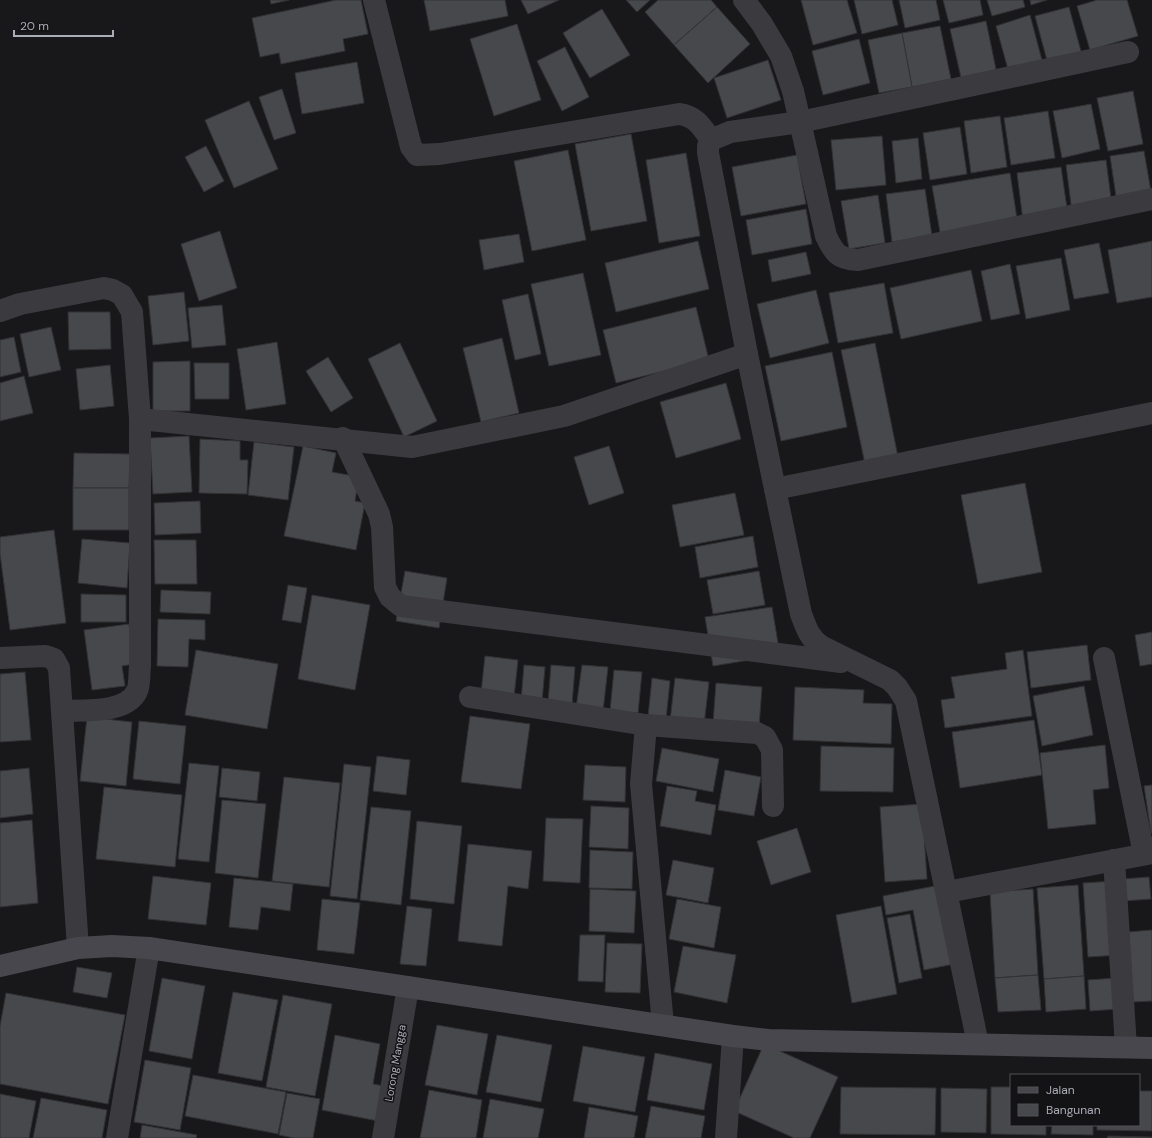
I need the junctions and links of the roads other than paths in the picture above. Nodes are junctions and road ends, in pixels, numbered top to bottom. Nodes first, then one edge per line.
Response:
1 (374, 0) edge
2 (744, 0) edge
3 (1128, 52) dead end
4 (800, 122) junction
5 (711, 140) junction
6 (1152, 199) edge
7 (0, 311) edge
8 (747, 354) junction
9 (1152, 412) edge
10 (140, 419) junction
11 (343, 438) junction
12 (775, 489) junction
13 (0, 658) edge
14 (1104, 658) dead end
15 (861, 665) junction
16 (470, 697) dead end
17 (62, 711) junction
18 (646, 725) junction
19 (773, 806) dead end
20 (1148, 854) edge
21 (1114, 860) junction
22 (947, 892) junction
23 (78, 948) junction
24 (149, 948) junction
25 (0, 966) edge
26 (408, 987) junction
27 (663, 1025) junction
28 (733, 1036) junction
29 (978, 1044) junction
30 (1126, 1047) junction
31 (1152, 1048) edge
32 (117, 1138) edge
33 (383, 1138) edge
34 (726, 1138) edge

1 - 5 street
2 - 4 street
3 - 4 street
4 - 5 street
4 - 6 street
5 - 8 street
7 - 10 street
8 - 11 street
8 - 12 street
9 - 12 street
10 - 11 street
10 - 17 street
11 - 15 street
12 - 15 street
13 - 17 street
14 - 20 street
15 - 22 street
16 - 18 street
17 - 23 street
18 - 19 street
18 - 27 street
20 - 21 street
21 - 22 street
21 - 30 street
22 - 29 street
23 - 24 street
23 - 25 street
24 - 26 street
24 - 32 street
26 - 27 street
26 - 33 street, Lorong Mangga
27 - 28 street
28 - 29 street
28 - 34 street
29 - 30 street
30 - 31 street

